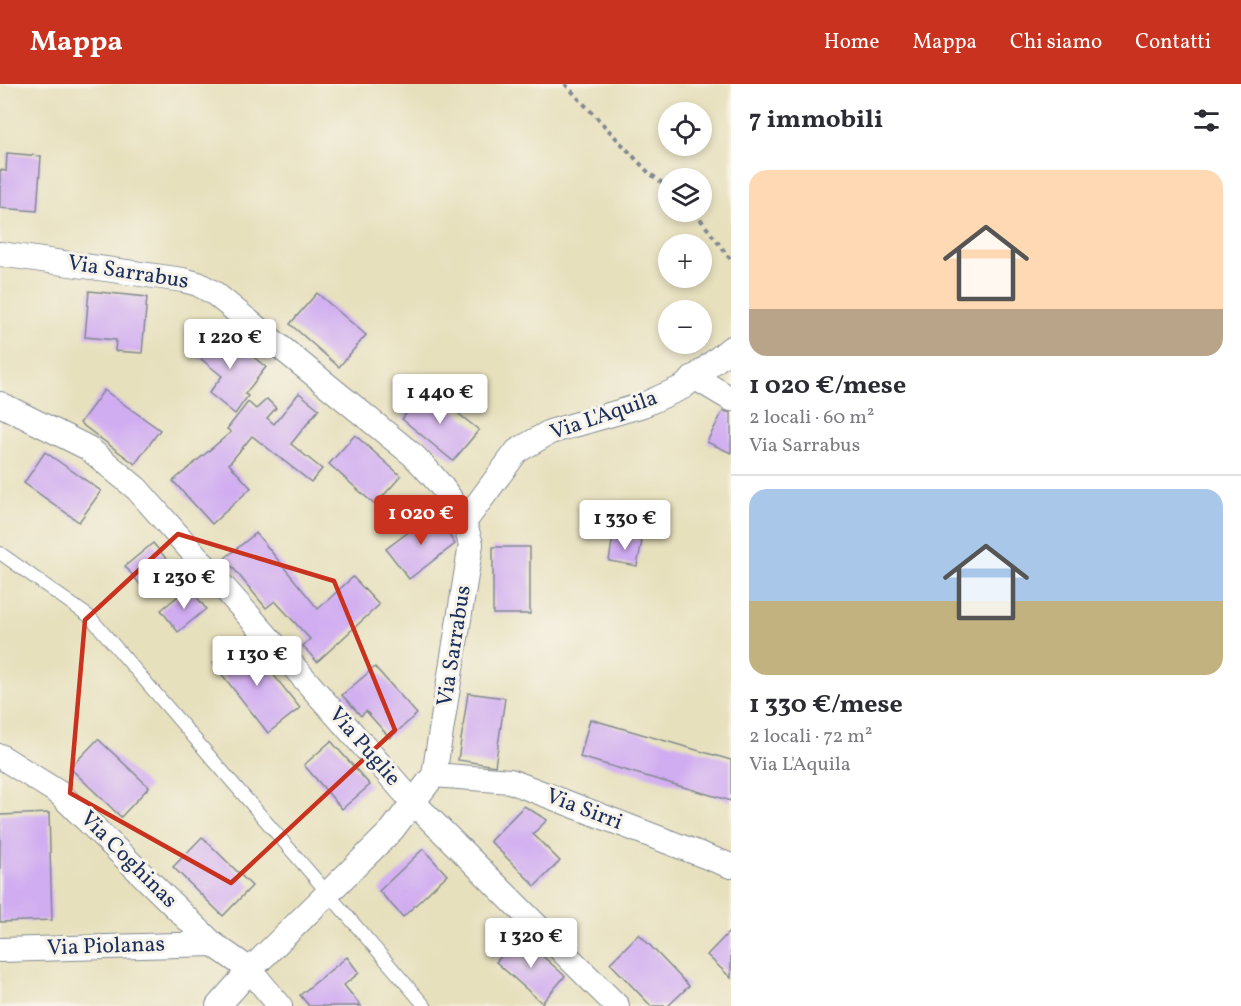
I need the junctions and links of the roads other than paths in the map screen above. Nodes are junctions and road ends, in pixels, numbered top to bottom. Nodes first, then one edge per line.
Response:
1 (0, 254) edge
2 (731, 348) edge
3 (694, 377) junction
4 (731, 399) edge
5 (0, 404) edge
6 (465, 521) junction
7 (0, 553) edge
8 (0, 756) edge
9 (434, 775) junction
10 (413, 802) junction
11 (731, 866) edge
12 (328, 893) junction
13 (213, 944) junction
14 (0, 950) edge
15 (250, 970) junction
16 (218, 1006) edge
17 (280, 1006) edge
18 (425, 1006) edge
19 (617, 1006) edge

1 - 6 street, Via Sarrabus
2 - 3 street, Via L'Aquila
3 - 4 street
3 - 6 street, Via L'Aquila
5 - 10 street, Via Puglie
6 - 9 street, Via Sarrabus
7 - 12 lane
8 - 13 street, Via Coghinas
9 - 10 street, Via Sarrabus
9 - 11 street, Via Sirri
10 - 12 street, Via Sarrabus
10 - 19 street, Via Puglie
12 - 15 street, Via Sarrabus
12 - 18 lane
13 - 14 street, Via Piolanas
13 - 15 street, Via Coghinas
15 - 16 street, Via Sarrabus
15 - 17 street, Via Coghinas

